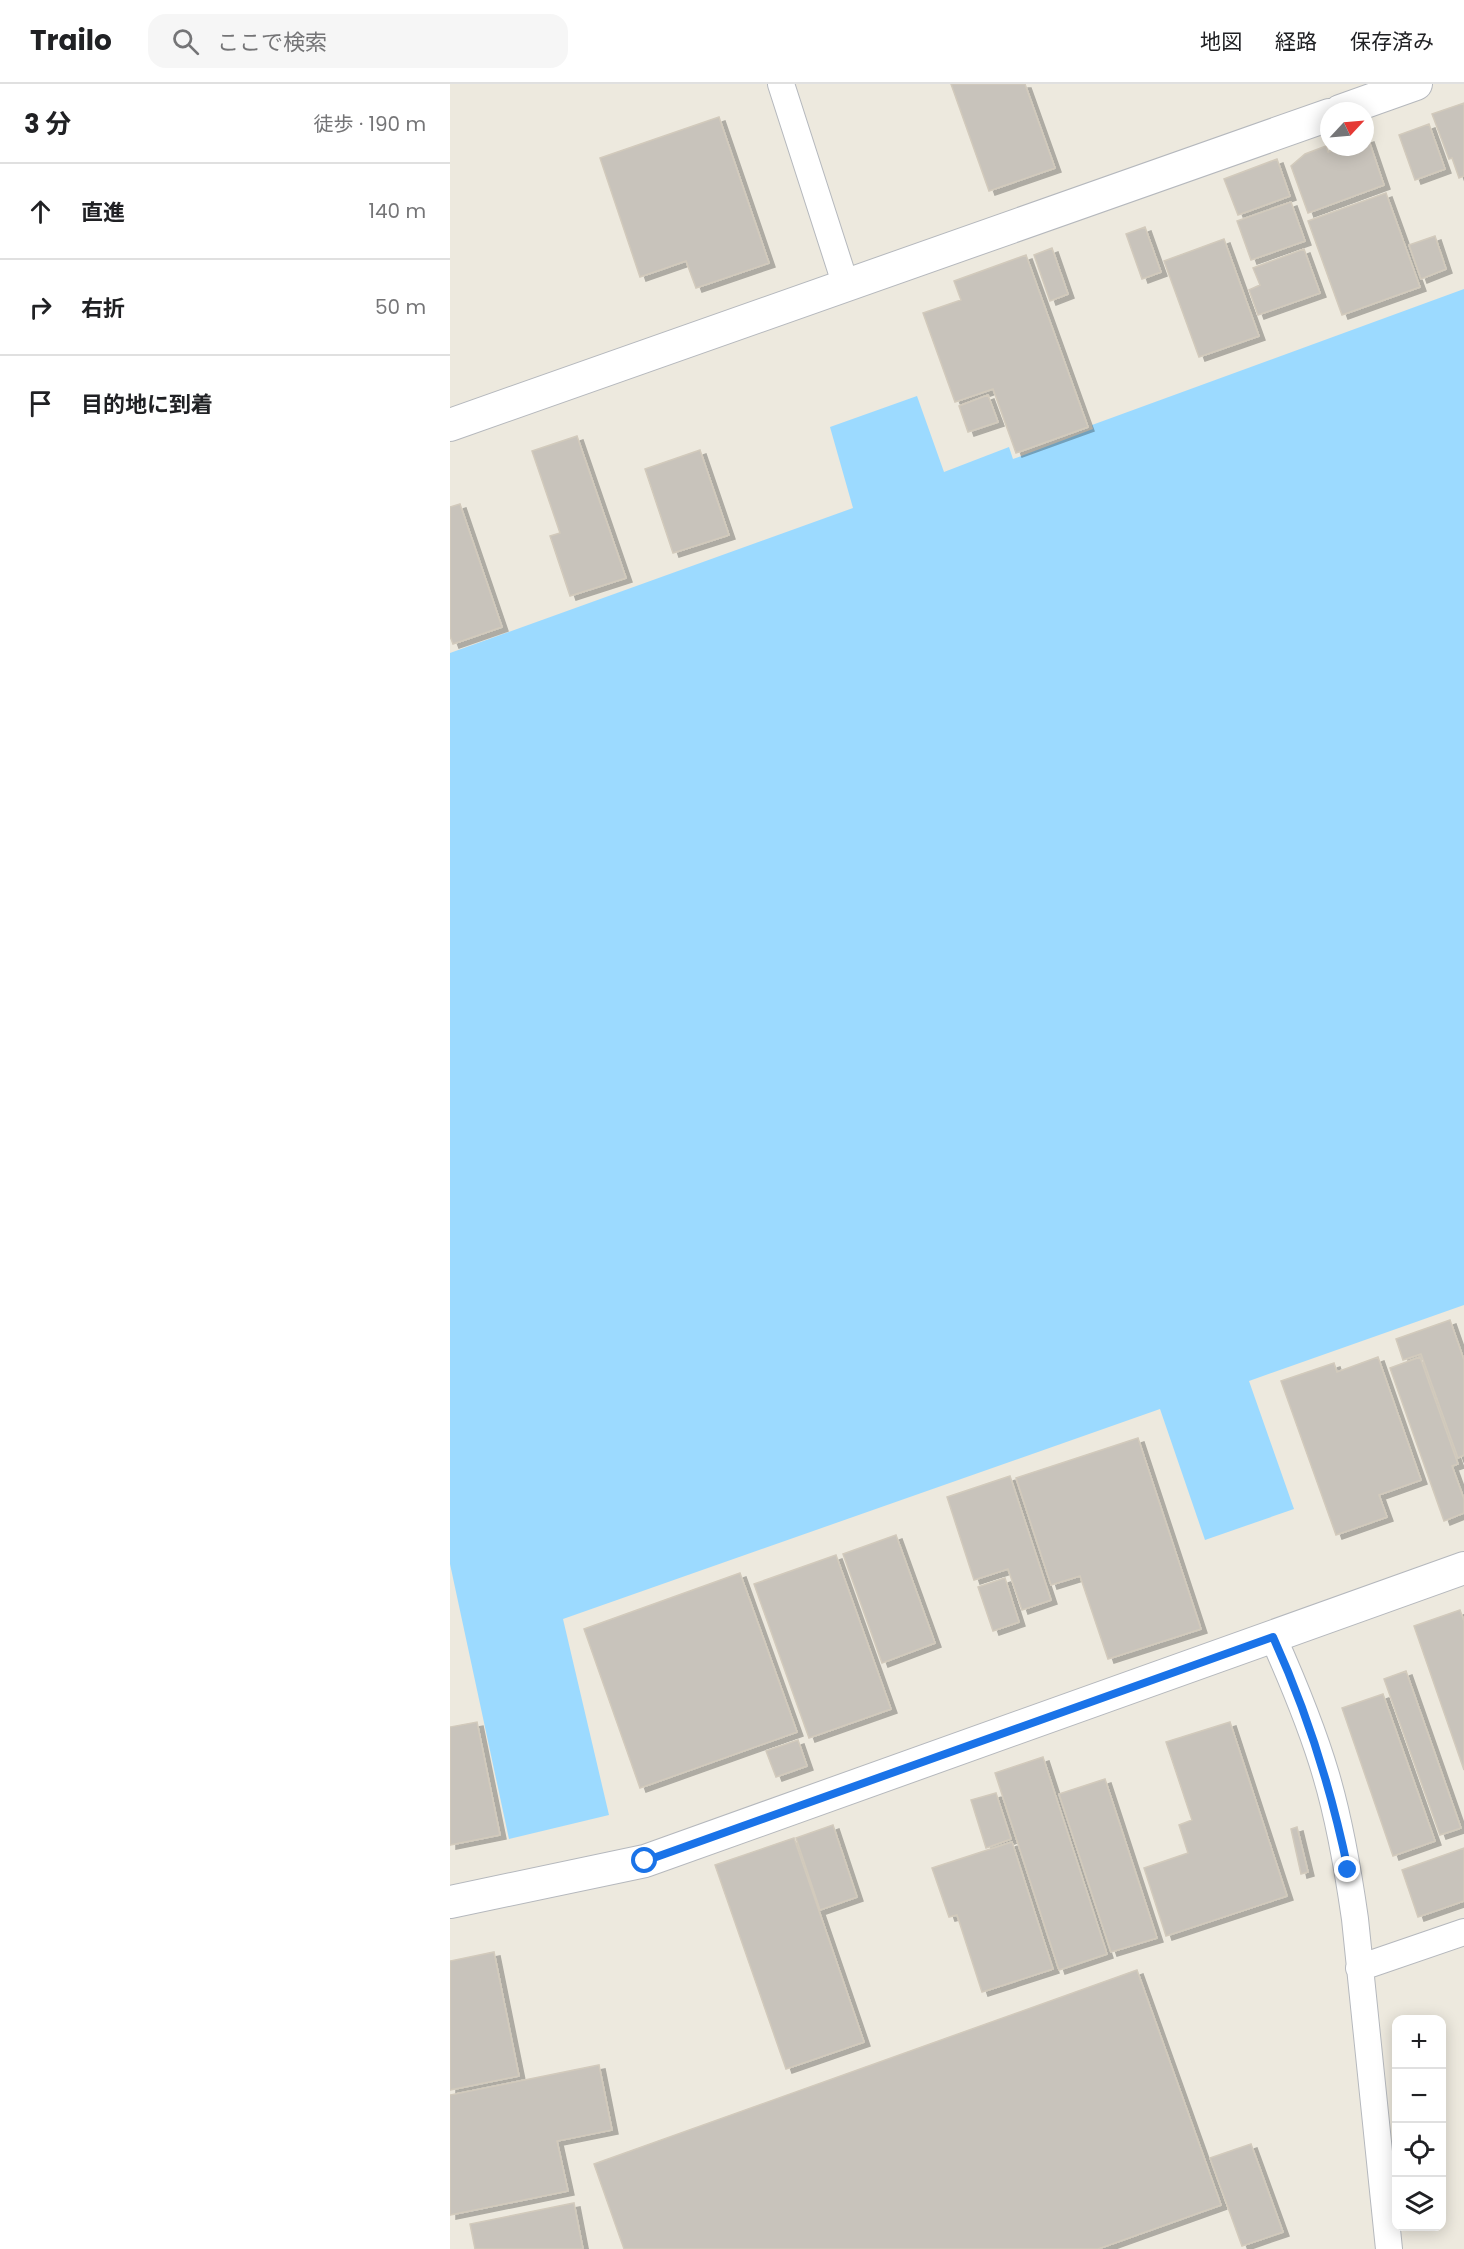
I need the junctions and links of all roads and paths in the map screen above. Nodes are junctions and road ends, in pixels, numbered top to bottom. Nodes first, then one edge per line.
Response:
1 (781, 84) edge
2 (1416, 84) edge
3 (1365, 102) edge
4 (1320, 118) edge
5 (846, 285) junction
6 (450, 425) edge
7 (1464, 1568) edge
8 (1273, 1637) junction
9 (450, 1902) edge
10 (1464, 1932) edge
11 (1359, 1968) junction
12 (1389, 2249) edge

1 - 5 street
2 - 3 street
4 - 5 street
5 - 6 street
7 - 8 street
8 - 9 street
8 - 11 street
10 - 11 street
11 - 12 street

